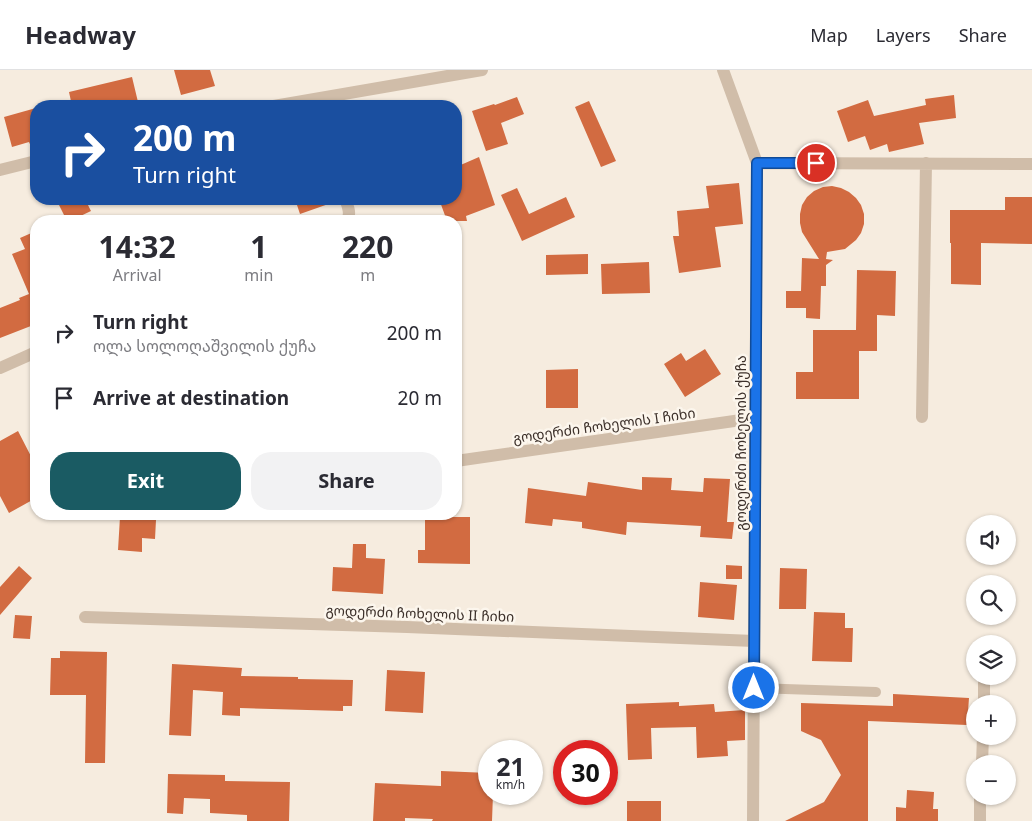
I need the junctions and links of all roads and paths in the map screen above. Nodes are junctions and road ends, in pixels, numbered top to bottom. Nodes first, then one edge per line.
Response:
1 (482, 70) edge
2 (724, 70) edge
3 (327, 100) edge
4 (30, 162) edge
5 (757, 163) junction
6 (926, 163) junction
7 (1032, 164) edge
8 (0, 170) edge
9 (30, 355) edge
10 (0, 368) edge
11 (922, 417) dead end
12 (755, 418) junction
13 (462, 460) edge
14 (85, 618) dead end
15 (754, 641) junction
16 (754, 688) junction
17 (876, 692) dead end
18 (980, 805) edge
19 (753, 821) edge
20 (980, 821) edge

1 - 3 street
2 - 5 street, გოდერძი ჩოხელის ქუჩა
4 - 8 street
5 - 6 street
5 - 12 street, გოდერძი ჩოხელის ქუჩა
6 - 7 street
6 - 11 street
9 - 10 street
12 - 13 street, გოდერძი ჩოხელის I ჩიხი
12 - 15 street, გოდერძი ჩოხელის ქუჩა
14 - 15 street, გოდერძი ჩოხელის II ჩიხი
15 - 16 street, გოდერძი ჩოხელის ქუჩა
16 - 17 lane
16 - 19 street, გოდერძი ჩოხელის ქუჩა
18 - 20 street

